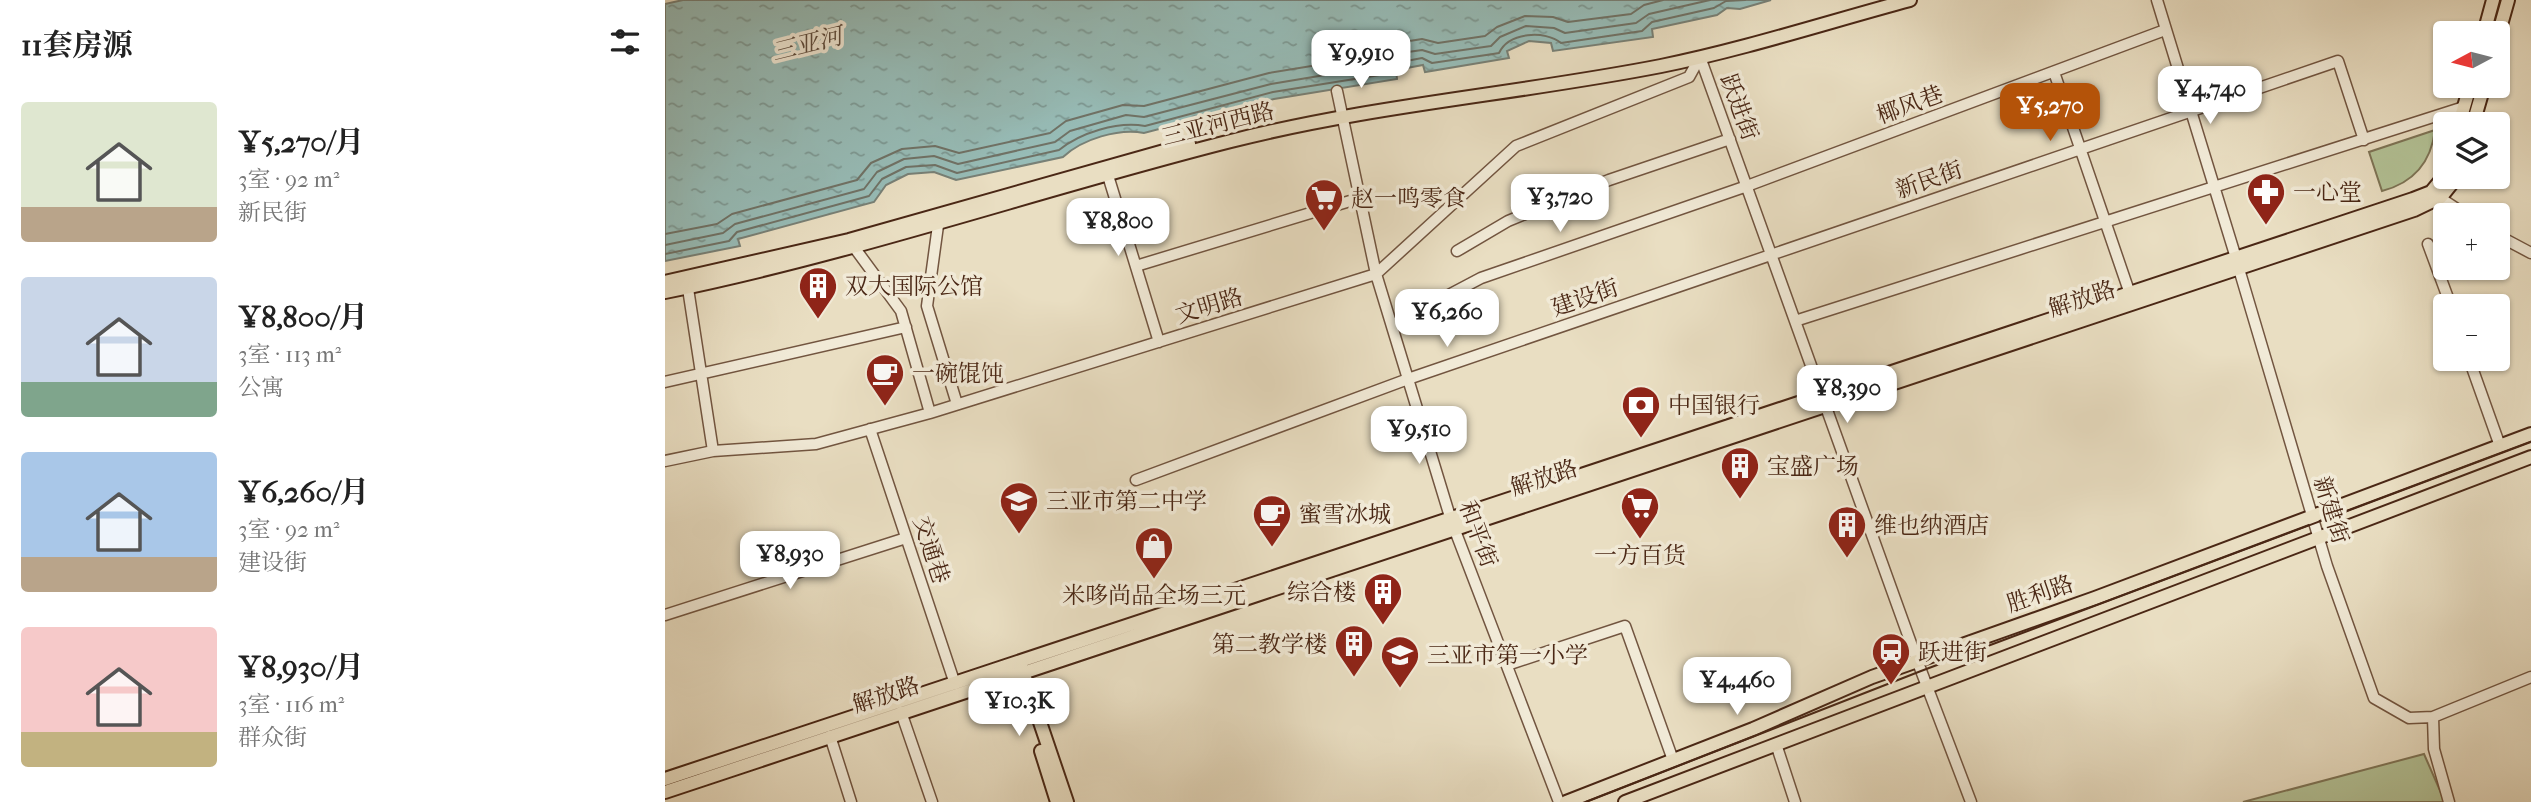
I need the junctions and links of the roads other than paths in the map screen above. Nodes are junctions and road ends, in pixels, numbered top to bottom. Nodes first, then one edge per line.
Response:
1 (1888, 0) edge
2 (1910, 0) edge
3 (2157, 0) edge
4 (2493, 0) edge
5 (2508, 0) edge
6 (2487, 21) edge
7 (2502, 21) edge
8 (2165, 30) junction
9 (1700, 57) junction
10 (2053, 72) junction
11 (1337, 91) dead end
12 (2467, 98) edge
13 (2464, 107) junction
14 (2189, 112) junction
15 (2463, 112) edge
16 (1342, 113) junction
17 (1730, 139) junction
18 (2364, 139) junction
19 (2081, 148) junction
20 (1106, 170) junction
21 (1747, 186) junction
22 (2214, 187) junction
23 (2439, 189) edge
24 (2444, 189) edge
25 (2436, 197) junction
26 (1360, 198) junction
27 (2441, 203) edge
28 (2446, 203) edge
29 (939, 219) junction
30 (2105, 220) junction
31 (2510, 242) edge
32 (852, 244) junction
33 (2428, 244) dead end
34 (2510, 250) edge
35 (1457, 251) dead end
36 (2531, 253) edge
37 (1771, 254) junction
38 (2531, 260) edge
39 (2238, 264) junction
40 (1136, 266) junction
41 (1376, 275) junction
42 (665, 282) edge
43 (687, 283) junction
44 (665, 292) edge
45 (2130, 294) junction
46 (2447, 294) edge
47 (1795, 321) junction
48 (1392, 325) junction
49 (906, 327) junction
50 (1159, 342) junction
51 (2473, 371) edge
52 (701, 375) junction
53 (1408, 379) junction
54 (665, 382) edge
55 (1823, 401) junction
56 (957, 404) junction
57 (930, 412) junction
58 (870, 429) junction
59 (2531, 434) edge
60 (2500, 446) junction
61 (713, 451) junction
62 (2531, 457) edge
63 (665, 461) edge
64 (1136, 480) dead end
65 (2313, 516) junction
66 (1453, 524) junction
67 (907, 538) junction
68 (2319, 538) junction
69 (665, 615) edge
70 (1917, 660) junction
71 (1507, 665) junction
72 (1018, 668) junction
73 (2531, 677) edge
74 (955, 684) junction
75 (1927, 686) junction
76 (901, 712) junction
77 (2433, 717) junction
78 (830, 736) junction
79 (1776, 744) junction
80 (1673, 761) junction
81 (665, 779) edge
82 (665, 792) edge
83 (851, 802) edge
84 (932, 802) edge
85 (1057, 802) edge
86 (1067, 802) edge
87 (1559, 802) edge
88 (1566, 802) edge
89 (1625, 802) edge
90 (1795, 802) edge
91 (1971, 802) edge
92 (2449, 802) edge

1 - 16 main road, 三亚河西路
2 - 9 main road, 三亚河西路
3 - 8 street, 新建街
4 - 6 main road
5 - 7 main road
8 - 10 street, 椰风巷
8 - 14 street, 新建街
9 - 16 main road, 三亚河西路
9 - 17 street, 跃进街
9 - 41 street, 文明路
10 - 19 street
10 - 21 street, 椰风巷
11 - 16 street, 和平街
12 - 13 main road
13 - 15 main road
13 - 18 street
14 - 18 street, 新民街
14 - 19 street, 新民街
14 - 22 street, 新建街
16 - 20 main road, 三亚河西路
16 - 26 street, 和平街
17 - 21 street, 跃进街
17 - 35 street
18 - 22 street
19 - 30 street
19 - 37 street, 新民街
20 - 29 main road, 三亚河西路
20 - 40 street
21 - 37 street, 跃进街
21 - 48 street, 椰风巷
22 - 30 street
22 - 39 street, 新建街
23 - 25 main road
24 - 25 main road
25 - 27 street
25 - 28 street
25 - 39 main road, 解放路
26 - 40 street
26 - 41 street, 和平街
29 - 32 main road, 三亚河西路
29 - 56 street
30 - 45 street
30 - 47 street
31 - 36 street
32 - 43 main road, 三亚河西路
32 - 49 street
33 - 46 street
34 - 38 street
37 - 47 street, 跃进街
37 - 53 street, 建设街
39 - 45 main road, 解放路
39 - 55 main road, 解放路
39 - 65 street, 新建街
40 - 50 street
41 - 48 street, 和平街
41 - 50 street, 文明路
42 - 43 main road, 三亚河西路
43 - 44 main road, 三亚河西路
43 - 52 street
45 - 55 main road, 解放路
47 - 55 street, 跃进街
48 - 53 street, 和平街
49 - 52 street
49 - 57 street
50 - 56 street, 文明路
51 - 60 street
52 - 54 street
52 - 61 street
53 - 64 street, 建设街
53 - 66 street, 和平街
55 - 66 main road, 解放路
55 - 70 street, 跃进街
56 - 57 street, 文明路
57 - 58 street, 文明路
58 - 61 street, 文明路
58 - 67 street, 交通巷
59 - 60 main road, 胜利路
60 - 65 main road, 胜利路
61 - 63 street, 文明路
62 - 68 main road, 胜利路
65 - 68 street, 新建街
65 - 70 main road, 胜利路
66 - 71 street, 和平街
66 - 72 main road, 解放路
67 - 69 street
67 - 74 street, 交通巷
68 - 75 main road, 胜利路
68 - 77 street, 新建街
70 - 75 street, 跃进街
70 - 80 main road, 胜利路
71 - 80 street
71 - 87 street, 和平街
72 - 74 main road, 解放路
72 - 76 main road, 解放路
72 - 85 main road
72 - 86 main road
73 - 77 street
74 - 81 main road, 解放路
75 - 79 main road, 胜利路
75 - 91 street, 跃进街
76 - 78 main road, 解放路
76 - 84 street
77 - 92 street
78 - 82 main road, 解放路
78 - 83 street
79 - 89 main road, 胜利路
79 - 90 street
80 - 88 main road, 胜利路

